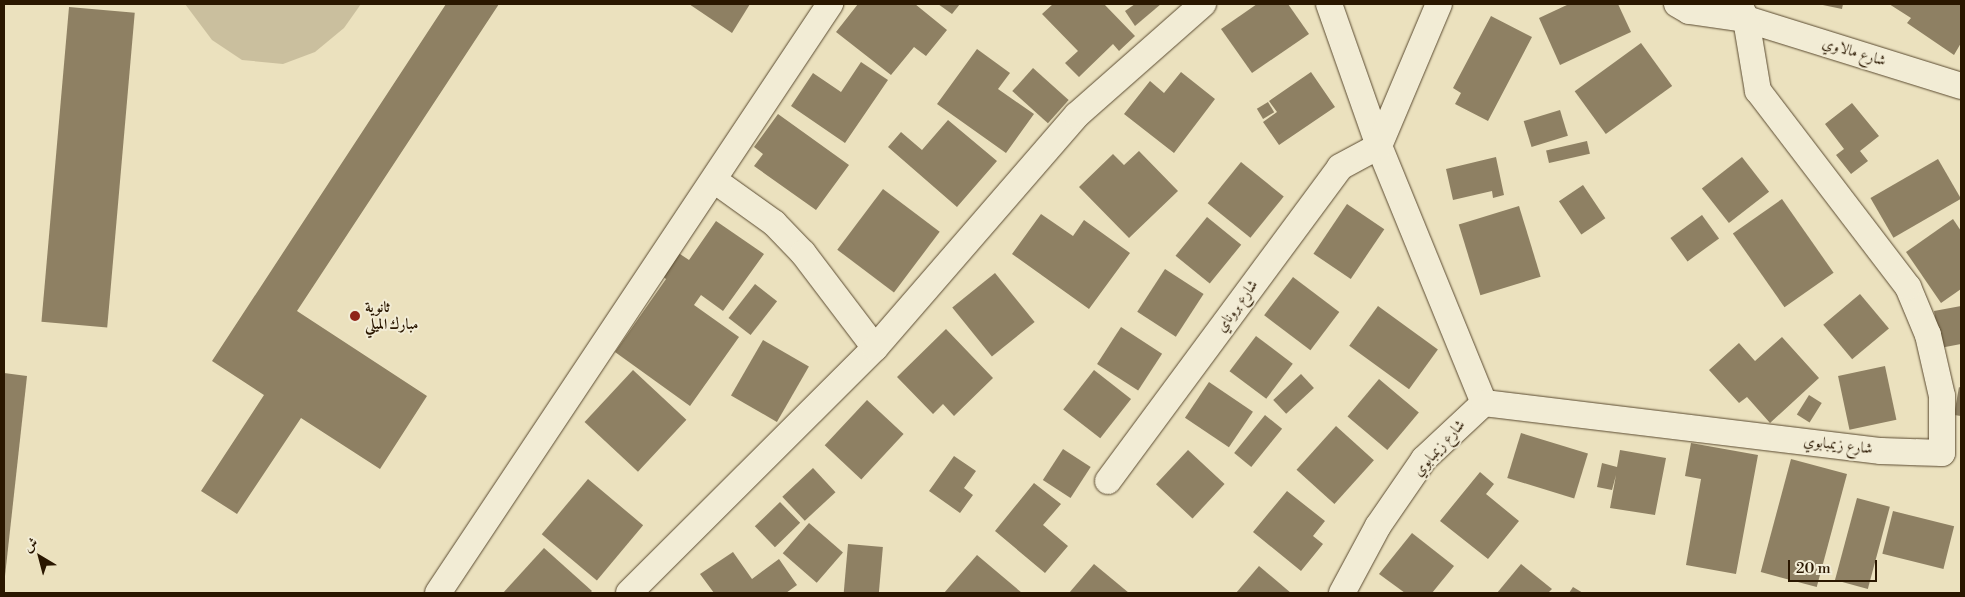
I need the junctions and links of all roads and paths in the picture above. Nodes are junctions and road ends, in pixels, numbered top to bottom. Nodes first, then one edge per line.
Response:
1 (830, 4) edge
2 (1203, 4) edge
3 (1329, 4) edge
4 (1439, 4) edge
5 (1677, 4) edge
6 (1745, 9) edge
7 (1961, 86) edge
8 (1379, 146) junction
9 (714, 180) junction
10 (875, 348) junction
11 (1484, 403) junction
12 (1951, 455) edge
13 (1108, 481) dead end
14 (438, 593) edge
15 (629, 593) edge
16 (1342, 593) edge

1 - 9 street
2 - 10 street
3 - 8 street
4 - 8 street
5 - 6 street, شارع مالاوي
6 - 7 street, شارع مالاوي
6 - 12 street, شارع زيمبابوي
8 - 11 street
8 - 13 street, شارع بروناي
9 - 10 street
9 - 14 street
10 - 15 street
11 - 12 street, شارع زيمبابوي
11 - 16 street, شارع زيمبابوي

